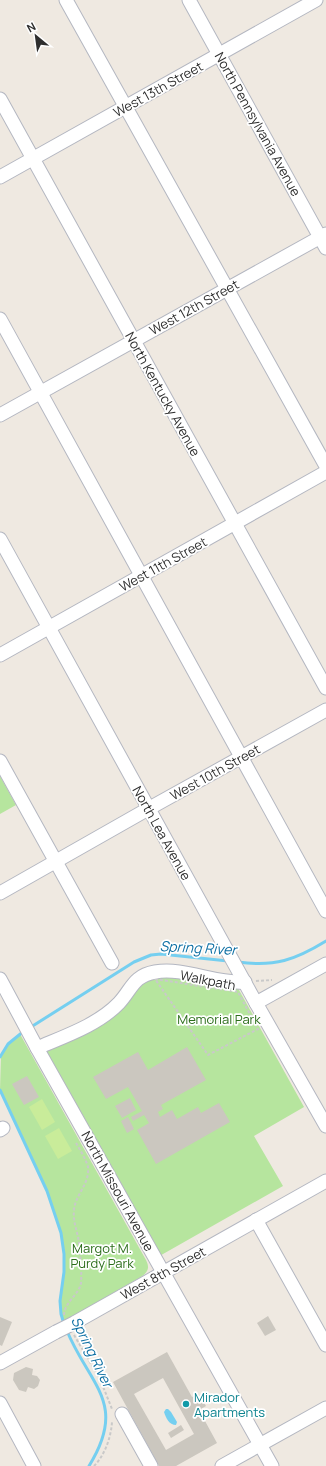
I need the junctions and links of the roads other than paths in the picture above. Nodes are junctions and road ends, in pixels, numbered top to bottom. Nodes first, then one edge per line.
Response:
1 (66, 0) edge
2 (189, 0) edge
3 (316, 0) edge
4 (220, 55) junction
5 (0, 100) edge
6 (125, 107) junction
7 (33, 158) junction
8 (0, 176) edge
9 (324, 240) edge
10 (227, 289) junction
11 (0, 319) edge
12 (134, 340) junction
13 (41, 392) junction
14 (0, 415) edge
15 (326, 466) edge
16 (326, 472) edge
17 (235, 523) junction
18 (0, 539) edge
19 (142, 576) junction
20 (49, 628) junction
21 (0, 655) edge
22 (326, 688) edge
23 (326, 710) edge
24 (241, 757) junction
25 (0, 761) edge
26 (148, 808) junction
27 (55, 861) junction
28 (0, 893) edge
29 (326, 911) edge
30 (112, 963) dead end
31 (326, 964) edge
32 (243, 978) junction
33 (0, 979) edge
34 (256, 1003) junction
35 (37, 1048) junction
36 (326, 1126) edge
37 (326, 1181) edge
38 (256, 1220) junction
39 (164, 1272) junction
40 (326, 1345) edge
41 (0, 1363) edge
42 (0, 1403) edge
43 (326, 1408) edge
44 (116, 1416) road end
45 (260, 1445) junction
46 (34, 1466) edge
47 (151, 1466) edge
48 (222, 1466) edge
49 (272, 1466) edge

1 - 6 street
2 - 4 street, North Pennsylvania Avenue
3 - 4 street, West 13th Street
4 - 6 street, West 13th Street
4 - 9 street, North Pennsylvania Avenue
5 - 7 street, North Kentucky Avenue
6 - 7 street, West 13th Street
6 - 10 street
7 - 8 street, West 13th Street
7 - 12 street, North Kentucky Avenue
9 - 10 street, West 12th Street
10 - 12 street, West 12th Street
10 - 15 street
11 - 13 street
12 - 13 street, West 12th Street
12 - 17 street, North Kentucky Avenue
13 - 14 street, West 12th Street
13 - 19 street
16 - 17 street, West 11th Street
17 - 19 street, West 11th Street
17 - 22 street, North Kentucky Avenue
18 - 20 street, North Lea Avenue
19 - 20 street, West 11th Street
19 - 24 street
20 - 21 street, West 11th Street
20 - 26 street, North Lea Avenue
23 - 24 street, West 10th Street
24 - 26 street, West 10th Street
24 - 29 street
25 - 27 street
26 - 27 street, West 10th Street
26 - 32 street, North Lea Avenue
27 - 28 street, West 10th Street
27 - 30 street
31 - 34 street
32 - 34 street, North Lea Avenue
32 - 35 street
33 - 35 street, North Missouri Avenue
34 - 36 street, North Lea Avenue
35 - 39 street, North Missouri Avenue
37 - 38 street, West 8th Street
38 - 39 street, West 8th Street
38 - 40 street
39 - 41 street, West 8th Street, bridge
39 - 45 street, North Missouri Avenue
42 - 46 street
43 - 45 street
44 - 47 street
45 - 48 street
45 - 49 street, North Missouri Avenue

